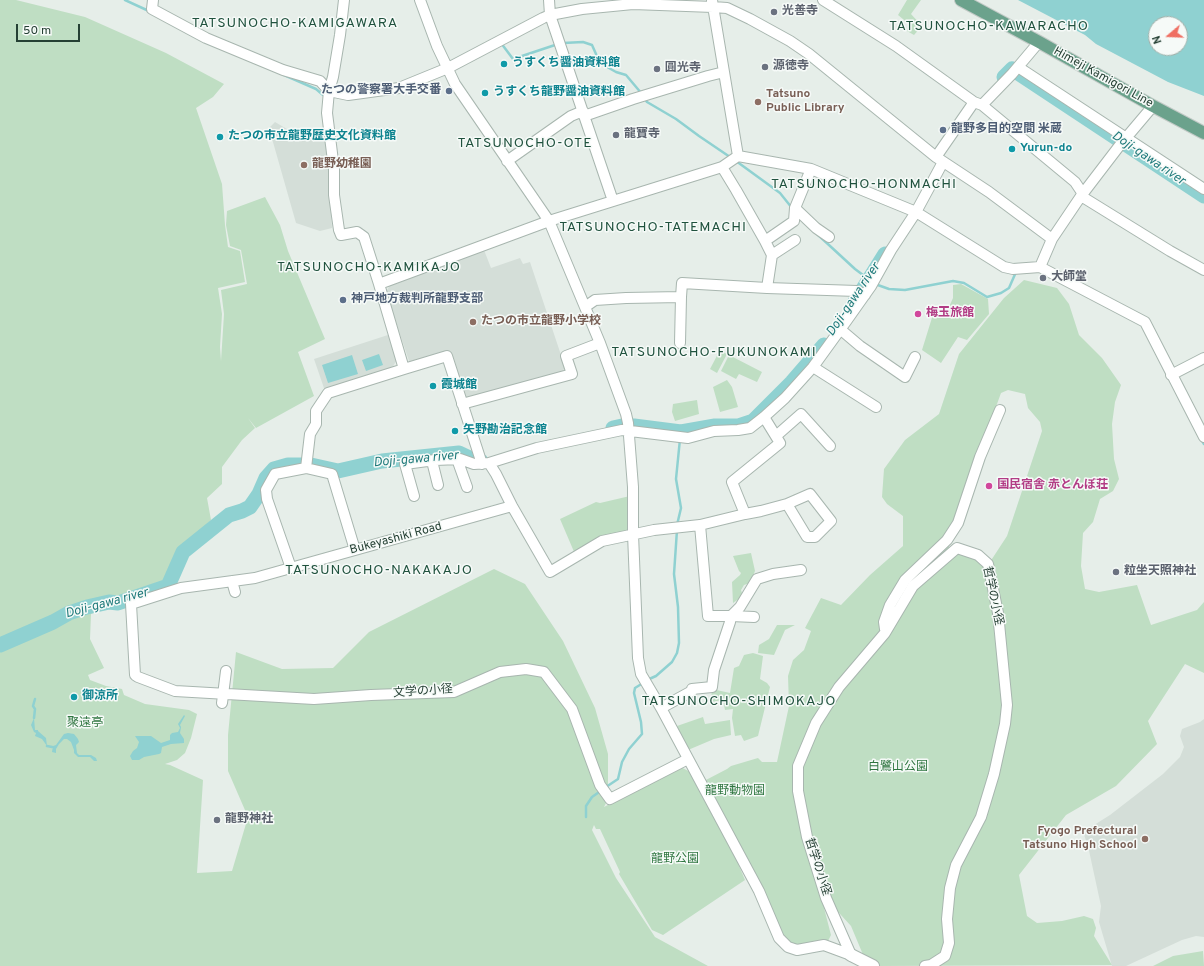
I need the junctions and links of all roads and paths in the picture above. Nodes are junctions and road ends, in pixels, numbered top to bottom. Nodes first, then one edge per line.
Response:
1 (153, 0) edge
2 (344, 0) edge
3 (420, 0) edge
4 (549, 0) edge
5 (823, 0) edge
6 (961, 0) edge
7 (712, 3) edge
8 (550, 15) junction
9 (1039, 42) junction
10 (1015, 70) junction
11 (449, 71) junction
12 (724, 72) junction
13 (329, 91) junction
14 (978, 104) junction
15 (1153, 106) junction
16 (584, 113) junction
17 (1204, 133) edge
18 (1123, 142) junction
19 (738, 156) junction
20 (940, 159) junction
21 (507, 160) junction
22 (722, 167) junction
23 (811, 169) junction
24 (1204, 189) edge
25 (1082, 195) junction
26 (613, 201) junction
27 (795, 208) junction
28 (916, 212) junction
29 (548, 221) junction
30 (829, 237) dead end
31 (1052, 239) junction
32 (795, 240) dead end
33 (765, 241) junction
34 (772, 255) junction
35 (1040, 267) junction
36 (1204, 270) edge
37 (379, 284) junction
38 (767, 288) junction
39 (864, 295) junction
40 (681, 297) junction
41 (585, 307) junction
42 (840, 329) junction
43 (600, 343) junction
44 (680, 343) dead end
45 (915, 358) dead end
46 (1204, 358) edge
47 (813, 367) junction
48 (404, 368) junction
49 (1171, 375) junction
50 (462, 404) junction
51 (876, 406) dead end
52 (1000, 410) dead end
53 (764, 417) junction
54 (628, 427) junction
55 (776, 436) junction
56 (1204, 437) edge
57 (830, 446) dead end
58 (457, 459) junction
59 (432, 461) junction
60 (306, 464) junction
61 (485, 464) junction
62 (438, 485) dead end
63 (467, 487) dead end
64 (414, 496) dead end
65 (787, 504) junction
66 (512, 506) junction
67 (745, 514) junction
68 (700, 525) junction
69 (633, 534) junction
70 (355, 550) junction
71 (291, 568) junction
72 (801, 570) dead end
73 (232, 580) junction
74 (235, 592) dead end
75 (130, 609) joint
76 (731, 616) junction
77 (754, 617) dead end
78 (885, 633) junction
79 (226, 671) dead end
80 (223, 693) junction
81 (222, 703) dead end
82 (662, 708) junction
83 (688, 758) junction
84 (851, 955) junction
85 (872, 966) edge
86 (925, 966) edge

1 - 13 street
2 - 13 street
3 - 11 street
4 - 8 street
5 - 14 street
6 - 9 main road, Himeji Kamigori Line
7 - 8 street
7 - 12 street
7 - 20 street
8 - 11 street
8 - 16 street
9 - 10 street
9 - 15 main road, Himeji Kamigori Line
10 - 14 street
10 - 18 street
11 - 13 street
11 - 21 street
12 - 16 street
12 - 19 street
13 - 37 street
14 - 20 street
14 - 25 street
15 - 17 main road, Himeji Kamigori Line
15 - 18 street
16 - 21 street
16 - 26 street
18 - 24 street
18 - 25 street
19 - 22 street
19 - 23 street
20 - 28 street
20 - 31 street
21 - 29 street
22 - 26 street
22 - 33 street
23 - 27 street
23 - 28 street
25 - 31 street
25 - 36 street
26 - 29 street
27 - 30 street
27 - 33 street
28 - 35 street
28 - 39 street
29 - 37 street
29 - 41 street
31 - 35 street
32 - 34 street
33 - 34 street
34 - 38 street
35 - 49 street
37 - 48 street
38 - 39 street
38 - 40 street
39 - 42 street
40 - 41 street
40 - 44 street
41 - 43 street
42 - 45 street
42 - 47 street
43 - 50 street
43 - 54 street
46 - 49 street
47 - 51 street
47 - 53 street
48 - 50 street
48 - 60 street
49 - 56 street
50 - 61 street
52 - 78 street
53 - 54 street
53 - 55 street
54 - 61 street
54 - 69 street
55 - 57 street
55 - 67 street
58 - 59 street
58 - 61 street
58 - 63 street
59 - 62 street
59 - 64 street
60 - 70 street
60 - 71 street
61 - 66 street
65 - 65 street
65 - 67 street
66 - 69 street
66 - 70 street, Bukeyashiki Road
67 - 68 street
68 - 69 street
68 - 76 street
69 - 82 street
70 - 71 street, Bukeyashiki Road
71 - 73 street, Bukeyashiki Road
72 - 76 street
73 - 74 street
73 - 75 street, Bukeyashiki Road
75 - 80 street, 文学の小径
76 - 77 street
76 - 82 street
78 - 84 street, 哲学の小径
78 - 86 street, 哲学の小径
79 - 80 street
80 - 81 street
80 - 83 street, 文学の小径
82 - 83 street
83 - 84 street
84 - 85 street

